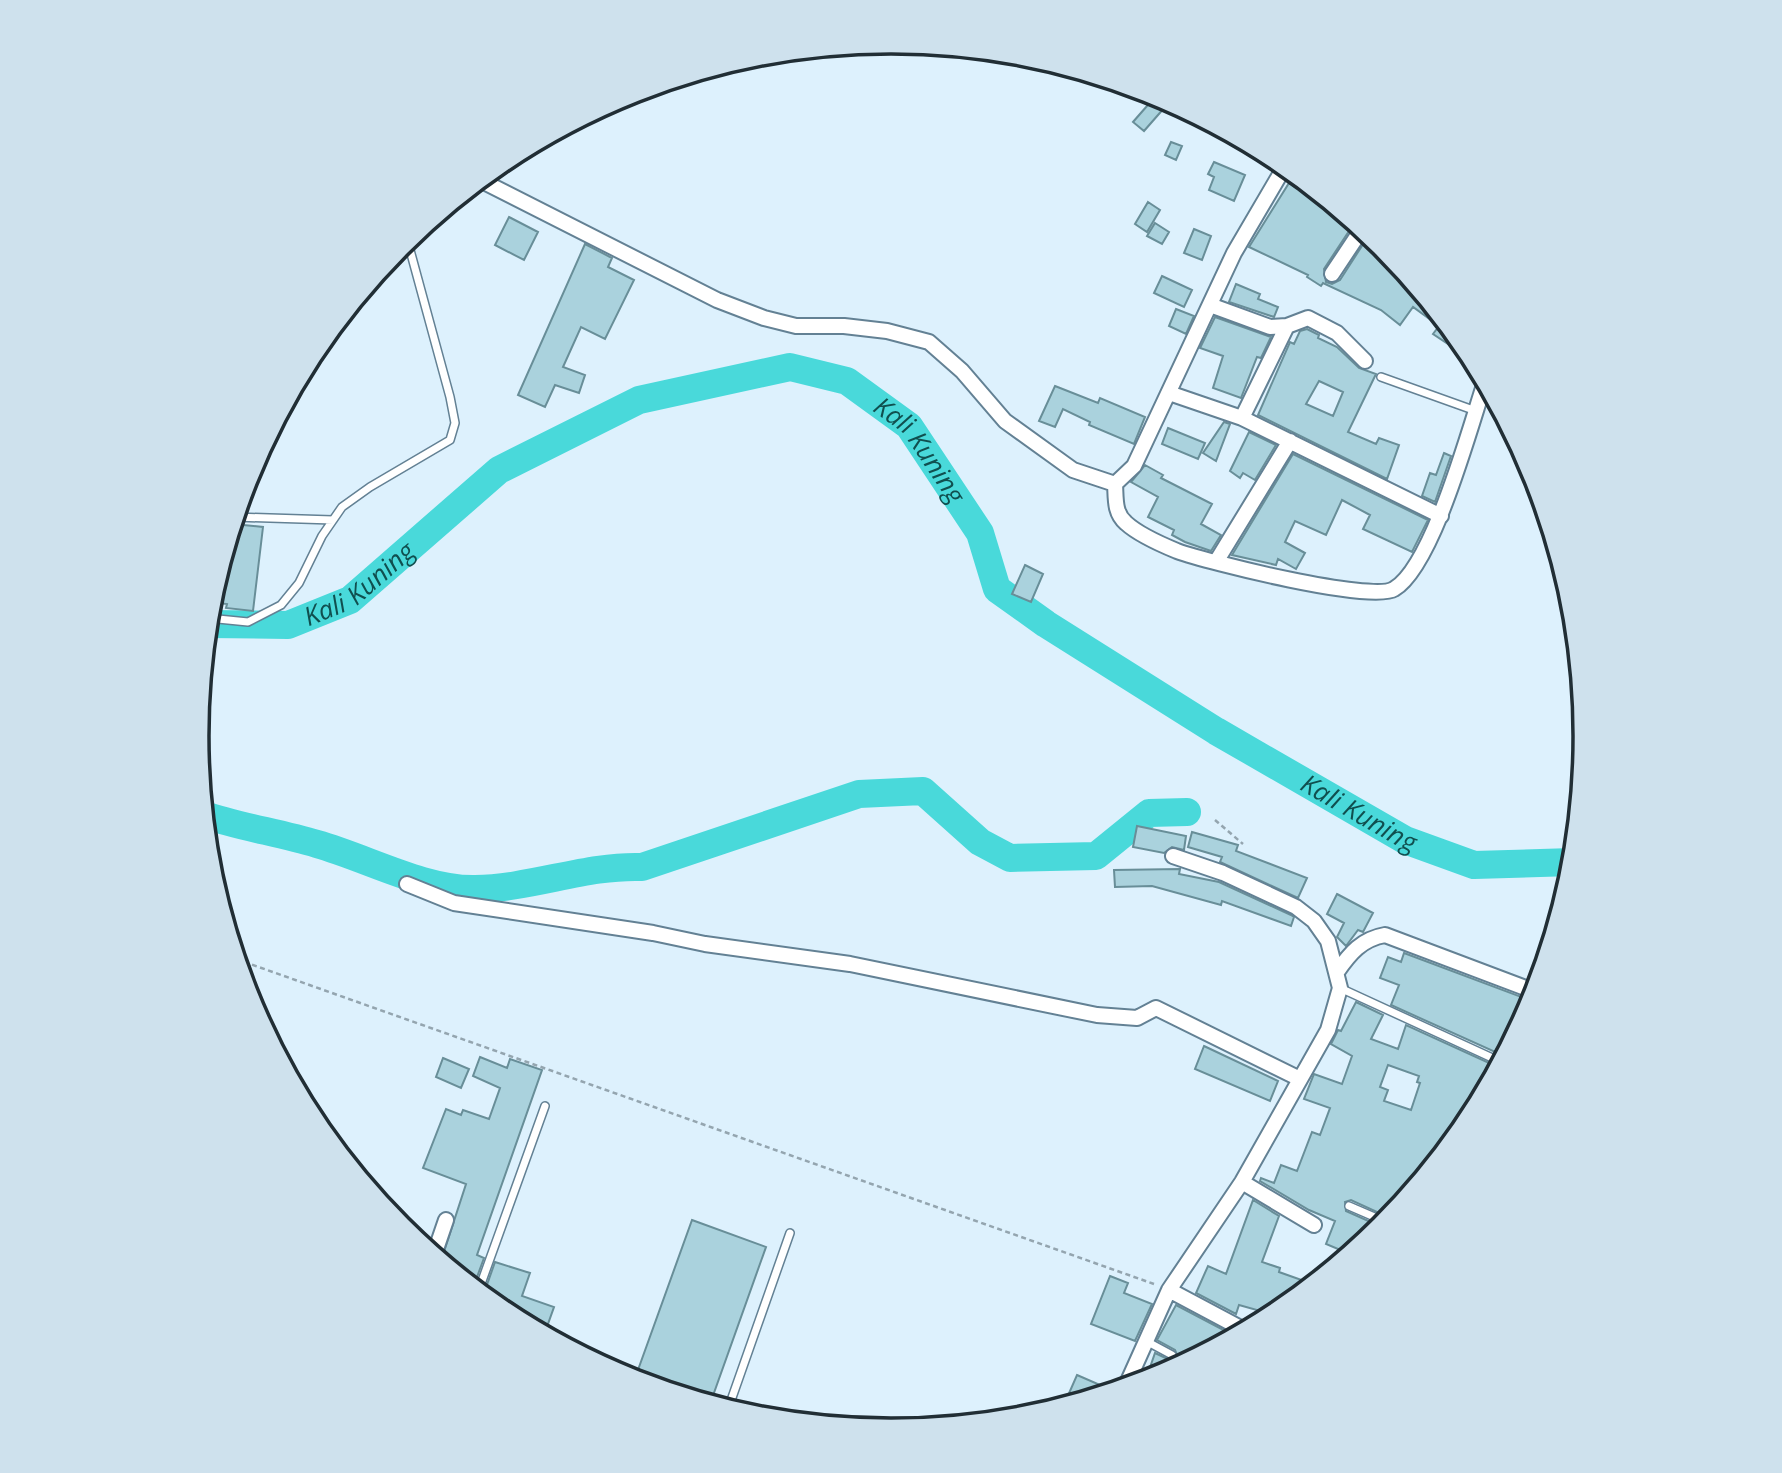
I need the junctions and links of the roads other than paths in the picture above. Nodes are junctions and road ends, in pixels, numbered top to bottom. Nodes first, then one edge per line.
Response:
1 (1279, 176) edge
2 (490, 185) edge
3 (1356, 238) edge
4 (411, 253) edge
5 (1332, 274) dead end
6 (1210, 304) junction
7 (1287, 326) junction
8 (1365, 361) dead end
9 (1381, 377) dead end
10 (1169, 393) junction
11 (1481, 394) edge
12 (1476, 411) junction
13 (1242, 418) junction
14 (1290, 441) junction
15 (1115, 484) junction
16 (1441, 516) junction
17 (245, 517) edge
18 (333, 520) junction
19 (1216, 562) junction
20 (219, 619) edge
21 (1173, 856) dead end
22 (407, 884) dead end
23 (1337, 972) junction
24 (1340, 988) junction
25 (1525, 988) edge
26 (1492, 1058) edge
27 (1300, 1079) junction
28 (545, 1106) dead end
29 (1242, 1182) junction
30 (1349, 1206) dead end
31 (1375, 1217) edge
32 (446, 1220) dead end
33 (1314, 1225) dead end
34 (790, 1233) dead end
35 (437, 1245) edge
36 (482, 1282) edge
37 (1169, 1290) junction
38 (1235, 1325) edge
39 (1146, 1341) junction
40 (1172, 1355) dead end
41 (1131, 1375) edge
42 (731, 1400) edge

1 - 6 street
2 - 15 street
3 - 5 street
4 - 18 lane
6 - 7 street
6 - 10 street
7 - 8 street
7 - 13 street
9 - 12 lane
10 - 13 street
10 - 15 street
11 - 12 street
12 - 16 street
13 - 14 street
14 - 16 street
14 - 19 street
15 - 19 street
16 - 19 street
17 - 18 lane
18 - 20 lane
21 - 23 street
22 - 27 street
23 - 24 street
23 - 25 street
24 - 26 lane
24 - 27 street
27 - 29 street
28 - 36 lane
29 - 33 street
29 - 37 street
30 - 31 lane
32 - 35 street
34 - 42 lane
37 - 38 street
37 - 39 street
39 - 40 lane
39 - 41 street

